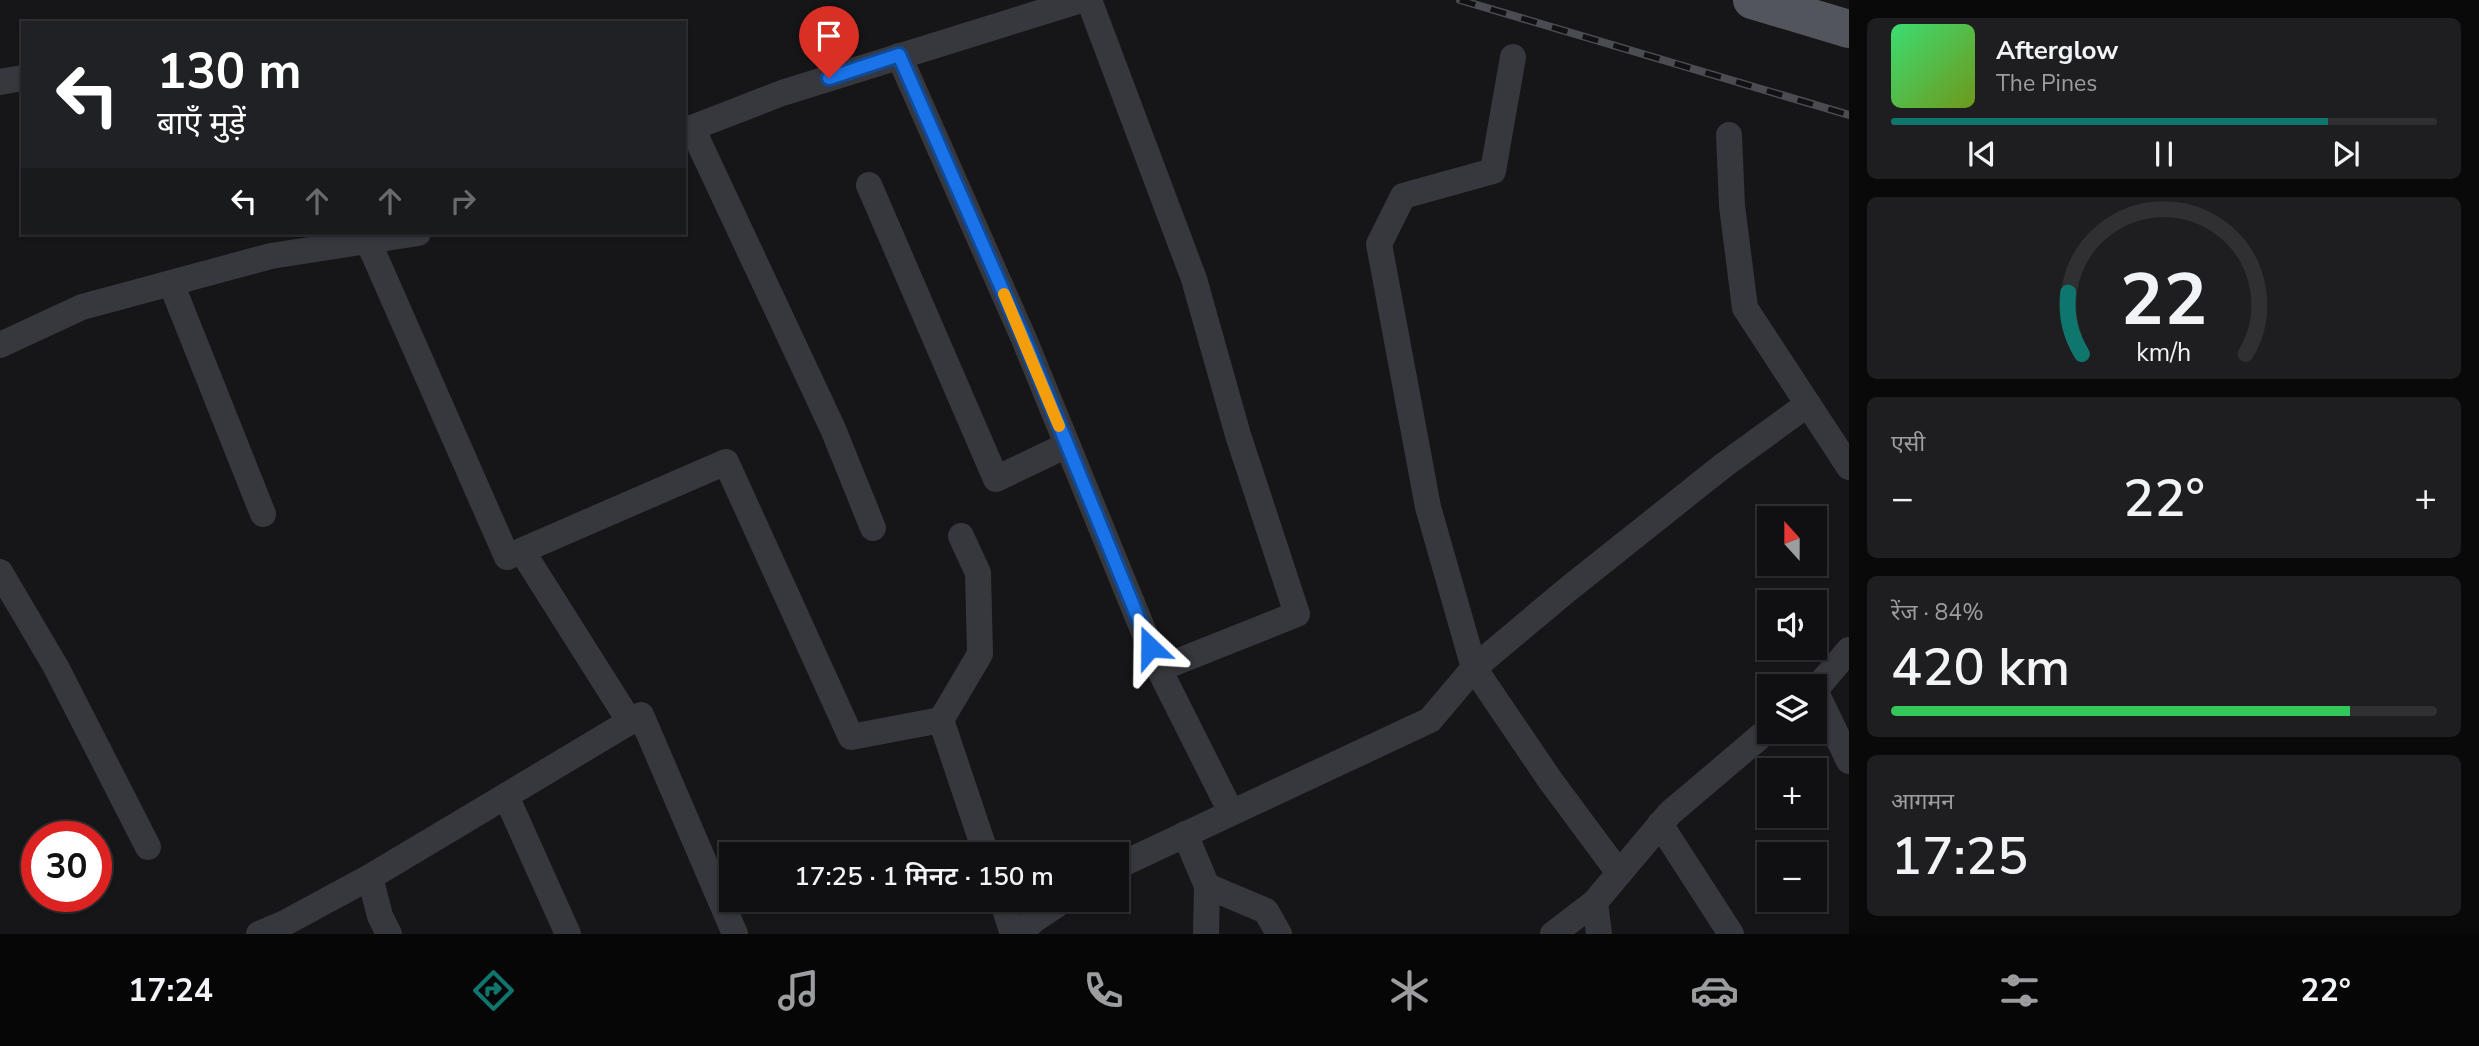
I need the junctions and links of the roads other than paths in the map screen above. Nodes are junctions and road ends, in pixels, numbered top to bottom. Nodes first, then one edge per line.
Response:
1 (1081, 0) edge
2 (1089, 0) edge
3 (1752, 0) edge
4 (1849, 29) edge
5 (899, 55) junction
6 (1513, 57) dead end
7 (21, 78) edge
8 (0, 82) edge
9 (688, 129) edge
10 (1729, 135) dead end
11 (869, 185) dead end
12 (406, 235) edge
13 (368, 241) junction
14 (286, 243) edge
15 (171, 283) junction
16 (0, 345) edge
17 (1808, 404) junction
18 (1067, 445) junction
19 (1849, 467) edge
20 (263, 514) dead end
21 (873, 528) dead end
22 (961, 536) dead end
23 (522, 551) junction
24 (0, 572) edge
25 (1849, 650) edge
26 (1474, 668) junction
27 (1159, 670) junction
28 (1827, 676) edge
29 (1827, 715) edge
30 (941, 720) junction
31 (630, 722) junction
32 (1757, 739) edge
33 (1849, 761) edge
34 (506, 796) junction
35 (1231, 812) junction
36 (1661, 824) junction
37 (1185, 834) junction
38 (982, 842) edge
39 (148, 847) dead end
40 (1129, 861) edge
41 (1619, 873) junction
42 (370, 877) junction
43 (1208, 886) junction
44 (1595, 902) junction
45 (1006, 912) edge
46 (1046, 912) edge
47 (259, 934) edge
48 (389, 934) edge
49 (568, 934) edge
50 (735, 934) edge
51 (1013, 934) edge
52 (1019, 934) edge
53 (1206, 934) edge
54 (1279, 934) edge
55 (1553, 934) edge
56 (1599, 934) edge
57 (1731, 934) edge

1 - 5 street
2 - 27 street
3 - 4 main road
5 - 9 street
5 - 18 street
6 - 26 street
7 - 8 street
9 - 21 street
10 - 17 street
11 - 18 street
12 - 13 street
13 - 14 street
13 - 23 street
14 - 15 street
15 - 16 street
15 - 20 street
17 - 19 street
17 - 26 street
18 - 27 street
22 - 30 street
23 - 30 street
23 - 31 street
24 - 39 street
25 - 28 street
26 - 35 street
26 - 41 street
27 - 35 street
29 - 33 street
30 - 38 street
31 - 34 street
31 - 50 street
32 - 36 street
34 - 42 street
34 - 49 street
35 - 37 street
36 - 41 street
36 - 57 street
37 - 40 street
37 - 43 street
41 - 44 street
42 - 47 street
42 - 48 street
43 - 53 street
43 - 54 street
44 - 55 street
44 - 56 street
45 - 51 street
46 - 52 street

